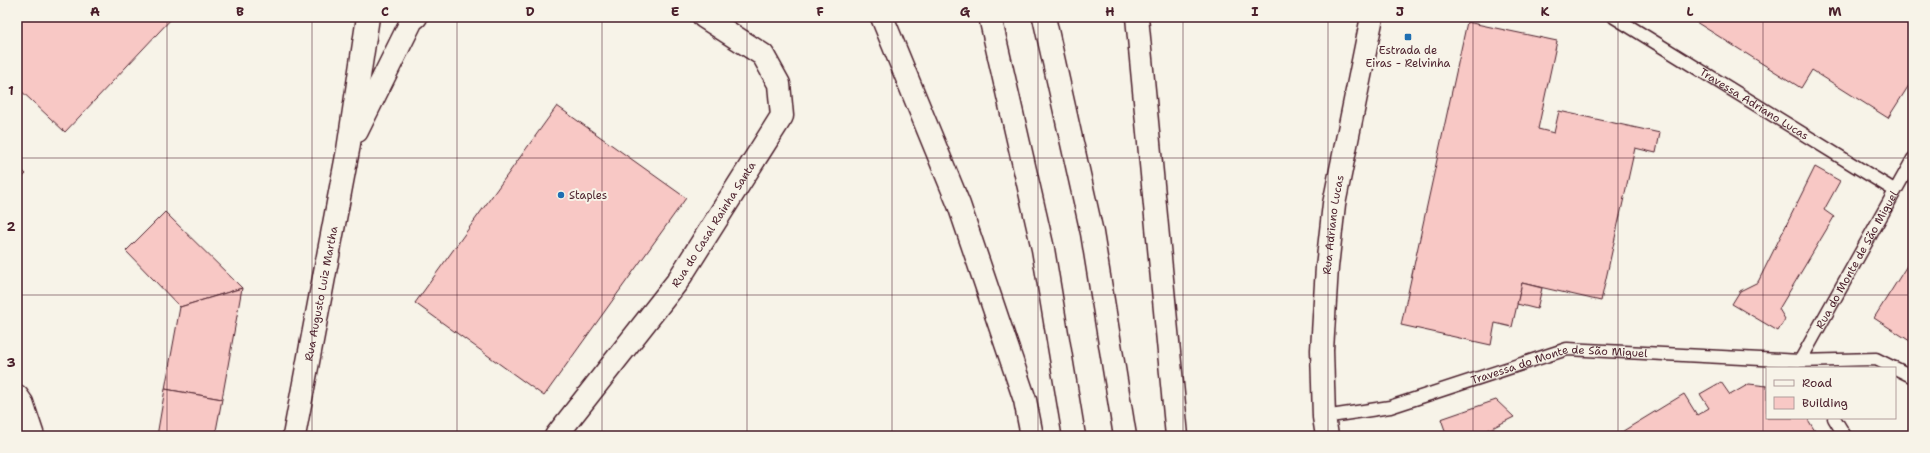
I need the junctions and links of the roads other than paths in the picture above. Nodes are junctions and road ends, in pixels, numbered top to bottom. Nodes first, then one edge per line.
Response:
1 (368, 17) edge
2 (416, 17) edge
3 (704, 17) edge
4 (882, 17) edge
5 (990, 17) edge
6 (1044, 17) edge
7 (1138, 17) edge
8 (1372, 17) edge
9 (1614, 17) edge
10 (348, 150) junction
11 (1913, 159) edge
12 (1894, 190) junction
13 (1802, 365) edge
14 (1893, 367) edge
15 (1896, 368) edge
16 (1913, 377) edge
17 (17, 396) edge
18 (1835, 419) edge
19 (1326, 427) edge
20 (33, 436) edge
21 (294, 436) edge
22 (556, 436) edge
23 (1032, 436) edge
24 (1074, 436) edge
25 (1125, 436) edge
26 (1177, 436) edge
27 (1845, 436) edge

1 - 10 main road, Rua Augusto Luiz Martha
2 - 10 main road, Rua Augusto Luiz Martha
3 - 22 main road, Rua do Casal Rainha Santa
4 - 23 main road
5 - 24 main road
6 - 25 main road
7 - 26 main road
8 - 19 main road, Rua Adriano Lucas
9 - 12 lane, Travessa Adriano Lucas
10 - 21 main road, Rua Augusto Luiz Martha
11 - 12 lane, Rua do Monte de São Miguel
12 - 13 lane, Rua do Monte de São Miguel
13 - 14 lane, Travessa do Monte de São Miguel
13 - 19 lane, Travessa do Monte de São Miguel
15 - 16 lane, Travessa do Monte de São Miguel
17 - 20 main road
18 - 27 lane

